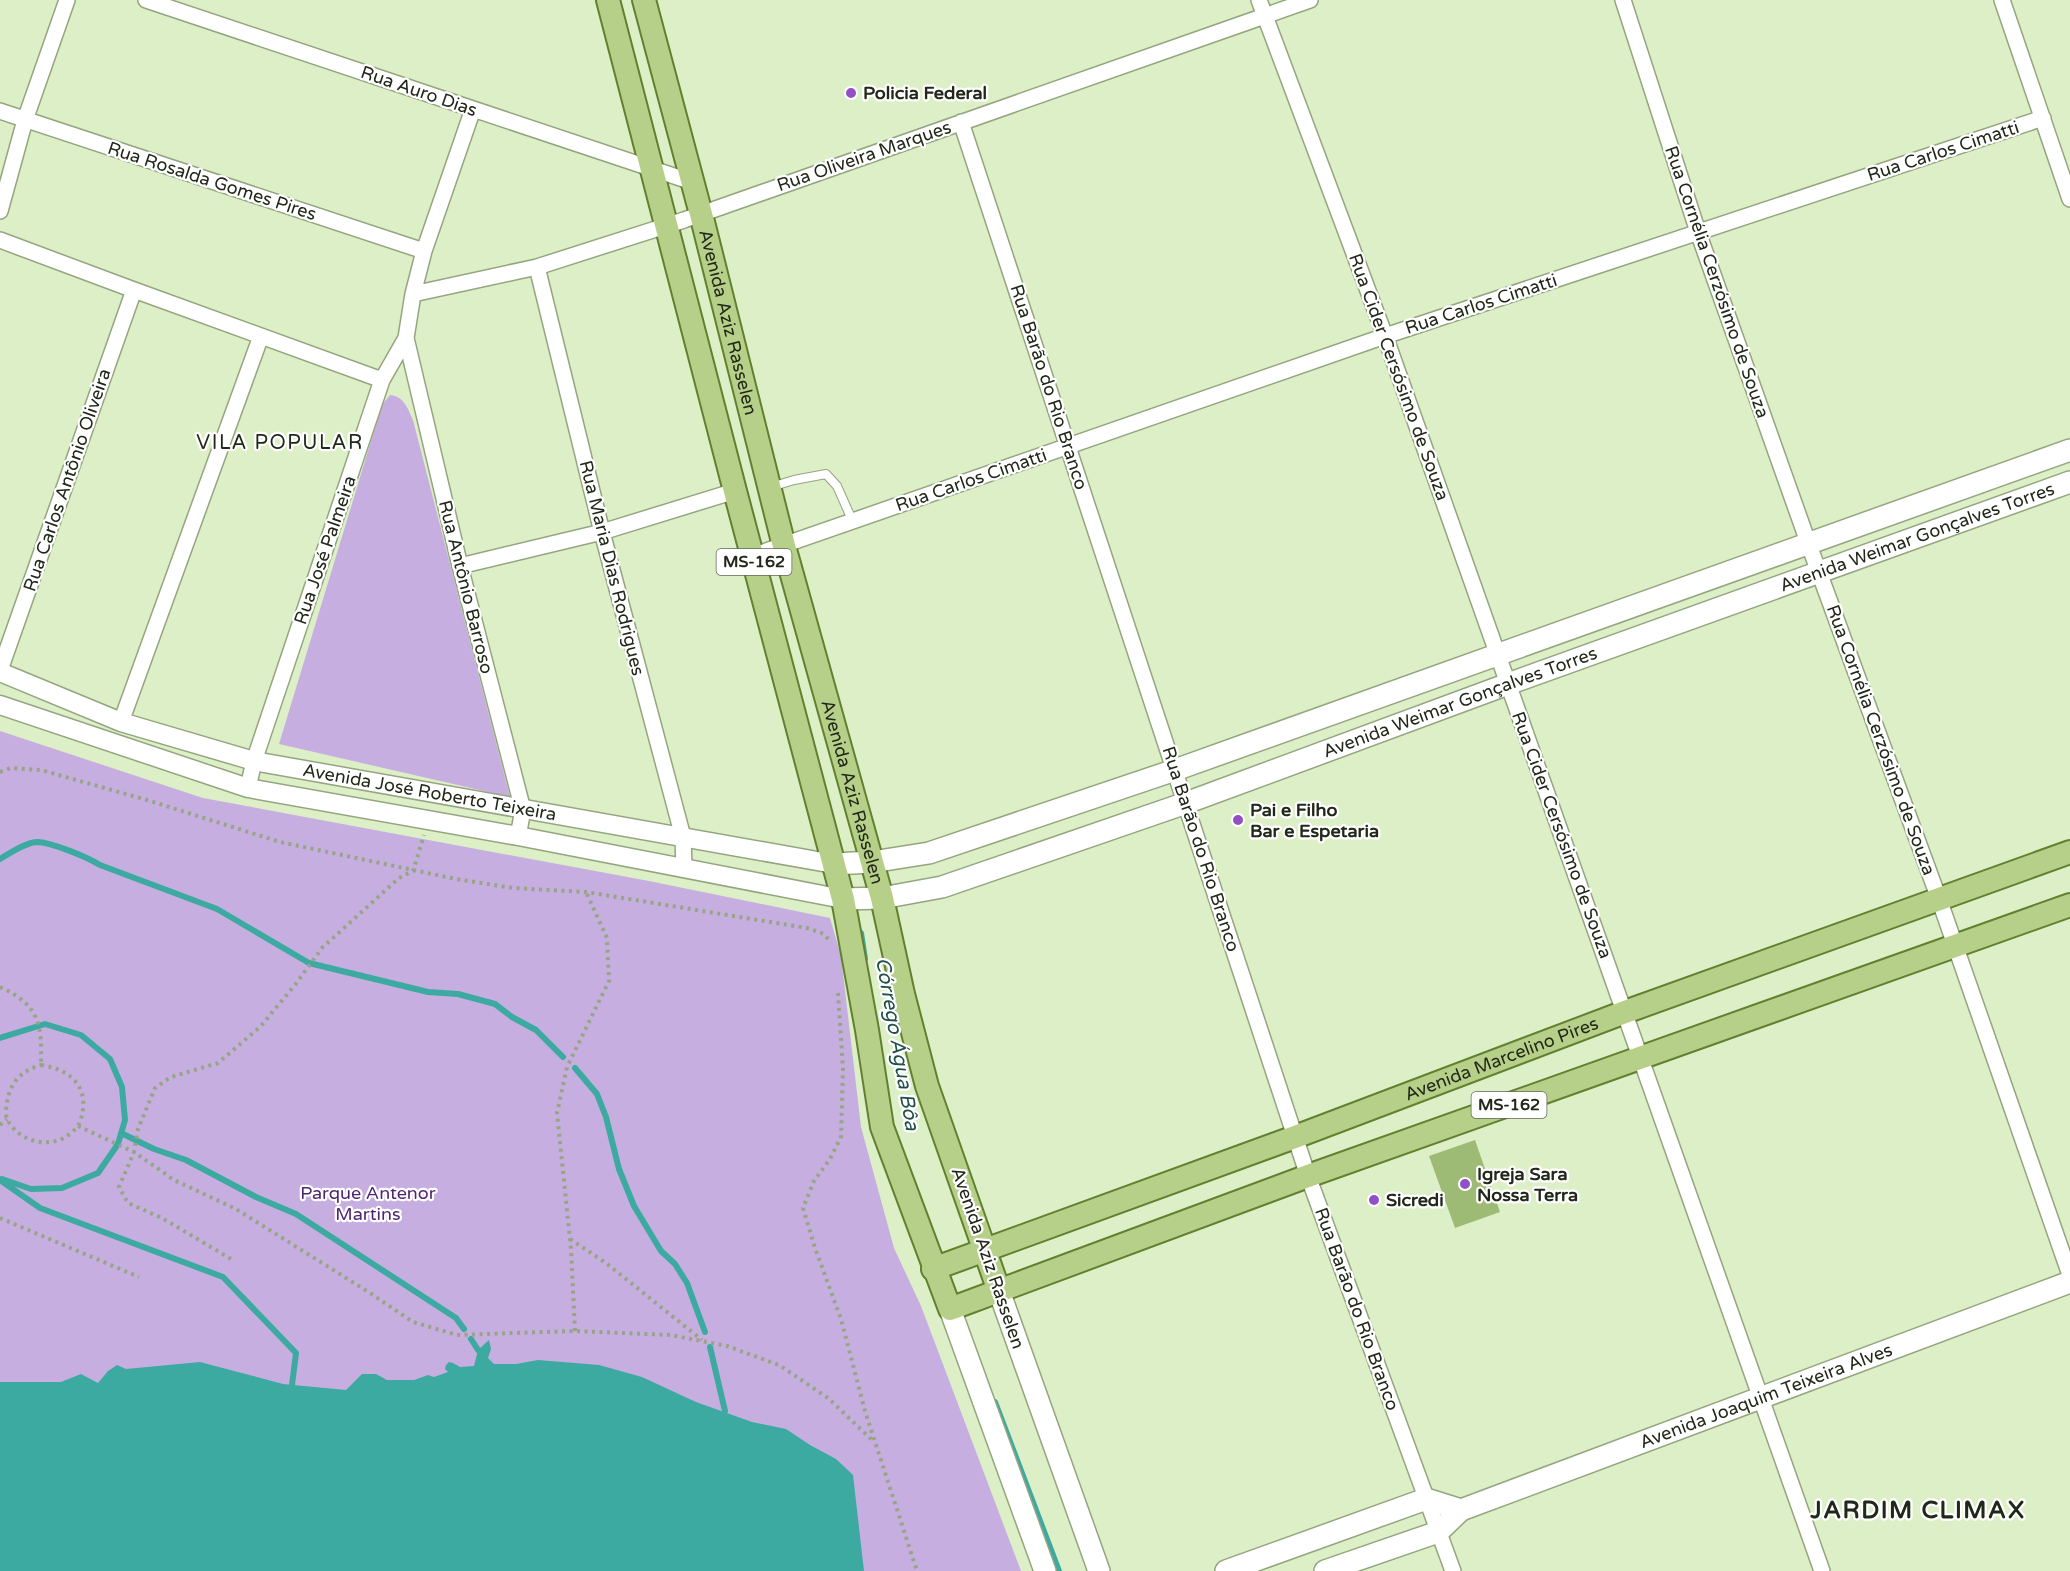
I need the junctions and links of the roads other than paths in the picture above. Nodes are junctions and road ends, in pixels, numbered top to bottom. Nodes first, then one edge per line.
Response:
1 (68, 0) edge
2 (146, 0) edge
3 (608, 0) edge
4 (644, 0) edge
5 (1259, 0) edge
6 (1310, 0) edge
7 (1623, 0) edge
8 (2002, 0) edge
9 (1264, 16) junction
10 (473, 109) junction
11 (0, 111) edge
12 (2043, 118) junction
13 (25, 120) junction
14 (962, 122) junction
15 (652, 170) junction
16 (692, 182) junction
17 (2070, 199) edge
18 (0, 211) edge
19 (683, 219) junction
20 (1698, 232) junction
21 (0, 240) edge
22 (424, 251) junction
23 (537, 267) junction
24 (134, 290) junction
25 (413, 294) junction
26 (261, 336) junction
27 (1385, 336) junction
28 (406, 338) junction
29 (382, 380) junction
30 (1068, 446) junction
31 (2070, 450) edge
32 (2070, 482) edge
33 (769, 487) junction
34 (735, 491) junction
35 (853, 522) junction
36 (602, 532) junction
37 (1809, 545) junction
38 (784, 546) junction
39 (752, 556) junction
40 (460, 566) junction
41 (1820, 572) junction
42 (1498, 655) junction
43 (0, 671) edge
44 (1508, 684) junction
45 (0, 705) edge
46 (121, 722) junction
47 (254, 761) junction
48 (1175, 770) junction
49 (248, 788) junction
50 (1186, 803) junction
51 (523, 810) junction
52 (518, 836) junction
53 (683, 837) junction
54 (2070, 852) edge
55 (872, 862) junction
56 (834, 864) junction
57 (684, 869) junction
58 (882, 898) junction
59 (843, 899) junction
60 (1939, 899) junction
61 (2070, 904) edge
62 (1955, 946) junction
63 (1625, 1012) junction
64 (1641, 1059) junction
65 (1295, 1137) junction
66 (1308, 1176) junction
67 (984, 1250) junction
68 (933, 1269) junction
69 (2070, 1275) edge
70 (2070, 1282) edge
71 (999, 1292) junction
72 (950, 1309) junction
73 (1761, 1397) junction
74 (1426, 1499) junction
75 (1461, 1510) junction
76 (1390, 1512) junction
77 (1438, 1532) junction
78 (1402, 1544) junction
79 (1045, 1571) edge
80 (1099, 1571) edge
81 (1226, 1571) edge
82 (1325, 1571) edge
83 (1453, 1571) edge
84 (1822, 1571) edge

1 - 13 street
2 - 10 street, Rua Auro Dias
3 - 15 main road, Avenida Aziz Rasselen / MS-162
4 - 16 main road, Avenida Aziz Rasselen / MS-162
5 - 9 street, Rua Cider Cersósimo de Souza
6 - 9 street, Rua Oliveira Marques
7 - 20 street, Rua Cornélia Cerzósimo de Souza
8 - 12 street
9 - 14 street, Rua Oliveira Marques
9 - 27 street, Rua Cider Cersósimo de Souza
10 - 15 street, Rua Auro Dias
10 - 22 street, Rua José Palmeira
11 - 13 street, Rua Rosalda Gomes Pires
12 - 17 street
12 - 20 street, Rua Carlos Cimatti
13 - 18 street
13 - 22 street, Rua Rosalda Gomes Pires
14 - 19 street, Rua Oliveira Marques
14 - 30 street, Rua Barão do Rio Branco
15 - 16 street, Rua Auro Dias
15 - 19 main road, Avenida Aziz Rasselen / MS-162
16 - 19 main road, Avenida Aziz Rasselen / MS-162
19 - 23 street, Rua Oliveira Marques
19 - 33 main road, Avenida Aziz Rasselen / MS-162
19 - 34 main road, Avenida Aziz Rasselen / MS-162
20 - 27 street, Rua Carlos Cimatti
20 - 37 street, Rua Cornélia Cerzósimo de Souza
21 - 24 street
22 - 25 street, Rua José Palmeira
23 - 25 street, Rua Oliveira Marques
23 - 36 street, Rua Maria Dias Rodrigues
24 - 26 street
24 - 43 street, Rua Carlos Antônio Oliveira
25 - 28 street, Rua José Palmeira
26 - 29 street
26 - 46 street
27 - 30 street, Rua Carlos Cimatti
27 - 42 street, Rua Cider Cersósimo de Souza
28 - 29 street, Rua José Palmeira
28 - 40 street, Rua Antônio Barroso
29 - 47 street, Rua José Palmeira
30 - 35 street, Rua Carlos Cimatti
30 - 48 street, Rua Barão do Rio Branco
31 - 37 main road, Avenida Weimar Gonçalves Torres
32 - 41 main road, Avenida Weimar Gonçalves Torres
33 - 35 lane
33 - 38 main road, Avenida Aziz Rasselen / MS-162
34 - 36 street
34 - 39 main road, Avenida Aziz Rasselen / MS-162
35 - 38 street, Rua Carlos Cimatti
36 - 40 street
36 - 53 street, Rua Maria Dias Rodrigues
37 - 41 street, Rua Cornélia Cerzósimo de Souza
37 - 42 main road, Avenida Weimar Gonçalves Torres
38 - 39 street, Rua Carlos Cimatti
38 - 55 main road, Avenida Aziz Rasselen / MS-162
39 - 56 main road, Avenida Aziz Rasselen / MS-162
40 - 51 street, Rua Antônio Barroso
41 - 44 main road, Avenida Weimar Gonçalves Torres
41 - 60 street, Rua Cornélia Cerzósimo de Souza
42 - 44 street, Rua Cider Cersósimo de Souza
42 - 48 main road, Avenida Weimar Gonçalves Torres
43 - 46 street, Avenida José Roberto Teixeira
44 - 50 main road, Avenida Weimar Gonçalves Torres
44 - 63 street, Rua Cider Cersósimo de Souza
45 - 49 street, Avenida José Roberto Teixeira
46 - 47 street, Avenida José Roberto Teixeira
47 - 49 street, Rua José Palmeira
47 - 51 street, Avenida José Roberto Teixeira
48 - 50 street, Rua Barão do Rio Branco
48 - 55 main road, Avenida Weimar Gonçalves Torres
49 - 52 street, Avenida José Roberto Teixeira
50 - 58 main road, Avenida Weimar Gonçalves Torres
50 - 65 street, Rua Barão do Rio Branco
51 - 52 street, Rua Antônio Barroso
51 - 53 street, Avenida José Roberto Teixeira
52 - 57 street, Avenida José Roberto Teixeira
53 - 56 street, Avenida José Roberto Teixeira
53 - 57 street, Rua Maria Dias Rodrigues
54 - 60 main road, Avenida Marcelino Pires / MS-162
55 - 56 main road, Avenida José Roberto Teixeira
55 - 58 main road, Avenida Aziz Rasselen / MS-162
56 - 59 main road, Avenida Aziz Rasselen / MS-162
57 - 59 street, Avenida José Roberto Teixeira
58 - 59 main road, Avenida Weimar Gonçalves Torres
58 - 67 main road, Avenida Aziz Rasselen / MS-162
59 - 68 main road, Avenida Aziz Rasselen / MS-162
60 - 62 street, Rua Cornélia Cerzósimo de Souza
60 - 63 main road, Avenida Marcelino Pires / MS-162
61 - 62 main road, MS-162
62 - 64 main road, MS-162
62 - 69 street, Rua Cornélia Cerzósimo de Souza
63 - 64 street, Rua Cider Cersósimo de Souza
63 - 65 main road, Avenida Marcelino Pires / MS-162
64 - 66 main road, MS-162
64 - 73 street, Rua Cider Cersósimo de Souza
65 - 66 street, Rua Barão do Rio Branco
65 - 67 main road, Avenida Marcelino Pires / MS-162
66 - 71 main road, MS-162
66 - 74 street, Rua Barão do Rio Branco
67 - 68 main road, Avenida Marcelino Pires / MS-162
67 - 71 main road, Avenida Aziz Rasselen / MS-162
68 - 72 main road, Avenida Aziz Rasselen / MS-162
70 - 73 main road, Avenida Joaquim Teixeira Alves
71 - 72 main road, MS-162
71 - 80 main road, Avenida Aziz Rasselen
72 - 79 main road, Avenida Aziz Rasselen
73 - 75 main road, Avenida Joaquim Teixeira Alves
73 - 84 street, Rua Cider Cersósimo de Souza
74 - 75 main road
74 - 76 main road
74 - 77 street, Rua Barão do Rio Branco
75 - 77 main road, Avenida Joaquim Teixeira Alves
76 - 78 main road
76 - 81 main road
77 - 78 main road
77 - 83 street, Rua Barão do Rio Branco
78 - 82 main road

